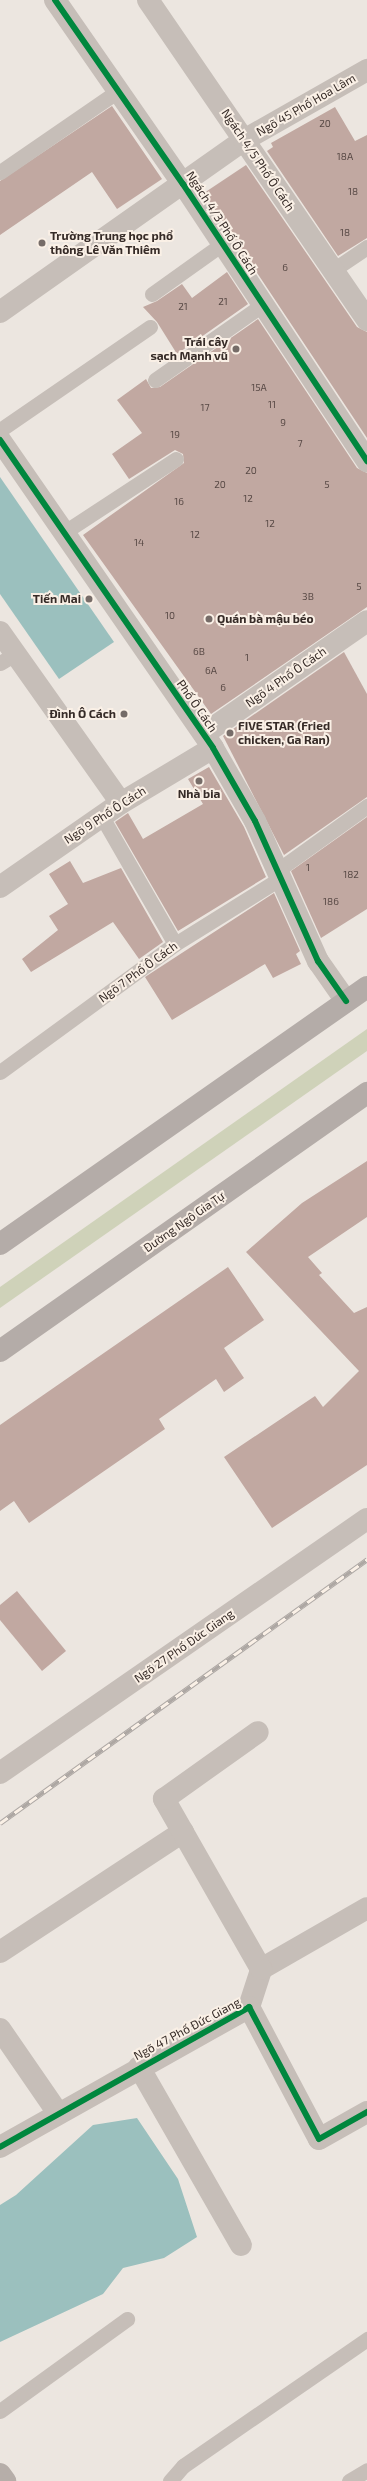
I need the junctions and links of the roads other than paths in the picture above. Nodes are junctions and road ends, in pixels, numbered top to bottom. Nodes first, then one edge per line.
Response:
1 (55, 0) edge
2 (148, 0) edge
3 (367, 70) edge
4 (118, 91) junction
5 (244, 140) junction
6 (0, 172) edge
7 (183, 184) junction
8 (222, 244) junction
9 (367, 247) edge
10 (333, 270) junction
11 (152, 294) dead end
12 (262, 305) junction
13 (0, 312) edge
14 (367, 320) edge
15 (150, 327) dead end
16 (155, 380) dead end
17 (0, 430) edge
18 (0, 440) edge
19 (176, 459) dead end
20 (367, 461) edge
21 (63, 533) junction
22 (367, 621) edge
23 (0, 632) edge
24 (8, 658) edge
25 (209, 741) junction
26 (121, 803) junction
27 (367, 806) edge
28 (102, 817) junction
29 (279, 874) junction
30 (0, 887) edge
31 (175, 944) junction
32 (367, 987) edge
33 (346, 1001) junction
34 (0, 1072) edge
35 (367, 1093) edge
36 (0, 1244) edge
37 (0, 1351) edge
38 (367, 1519) edge
39 (258, 1732) dead end
40 (0, 1773) edge
41 (183, 1832) junction
42 (367, 1908) edge
43 (0, 1952) edge
44 (261, 1970) junction
45 (249, 2007) junction
46 (0, 2029) edge
47 (139, 2067) junction
48 (367, 2112) edge
49 (58, 2113) junction
50 (0, 2147) edge
51 (241, 2245) dead end
52 (127, 2319) dead end
53 (367, 2339) edge
54 (0, 2411) edge
55 (367, 2470) edge
56 (0, 2474) edge
57 (5, 2481) edge
58 (170, 2481) edge
59 (349, 2481) edge

1 - 4 street, Ngách 4/3 Phố Ô Cách
2 - 5 street, Ngách 4/5 Phố Ô Cách
3 - 5 street, Ngõ 45 Phố Hoa Lâm
4 - 6 lane
4 - 7 street, Ngách 4/3 Phố Ô Cách
5 - 7 street, Ngõ 45 Phố Hoa Lâm
5 - 10 street, Ngách 4/5 Phố Ô Cách
7 - 8 street, Ngách 4/3 Phố Ô Cách
7 - 13 street, Ngõ 45 Phố Hoa Lâm
8 - 11 lane
8 - 12 street, Ngách 4/3 Phố Ô Cách
9 - 10 lane
10 - 14 street, Ngách 4/5 Phố Ô Cách
12 - 16 lane
12 - 20 street, Ngách 4/3 Phố Ô Cách
15 - 17 lane
18 - 21 street, Phố Ô Cách
19 - 21 lane
21 - 25 street, Phố Ô Cách
22 - 25 street, Ngõ 4 Phố Ô Cách
23 - 24 street
24 - 26 street
25 - 26 street, Ngõ 9 Phố Ô Cách
25 - 29 street, Phố Ô Cách
26 - 28 street, Ngõ 9 Phố Ô Cách
27 - 29 lane, Ngõ 7 Phố Ô Cách
28 - 30 street, Ngõ 9 Phố Ô Cách
28 - 31 lane
29 - 31 lane, Ngõ 7 Phố Ô Cách
29 - 33 street, Phố Ô Cách
31 - 34 lane, Ngõ 7 Phố Ô Cách
32 - 33 main road
33 - 36 main road
35 - 37 main road, Đường Ngô Gia Tự
38 - 40 street, Ngõ 27 Phố Đức Giang
39 - 41 street
41 - 43 street
41 - 44 street
42 - 44 street
44 - 45 street
45 - 47 street, Ngõ 47 Phố Đức Giang
45 - 48 street, Ngõ 47 Phố Đức Giang
46 - 49 street
47 - 49 street, Ngõ 47 Phố Đức Giang
47 - 51 street
49 - 50 street, Ngõ 47 Phố Đức Giang
52 - 54 lane
53 - 58 lane
55 - 59 lane
56 - 57 street

